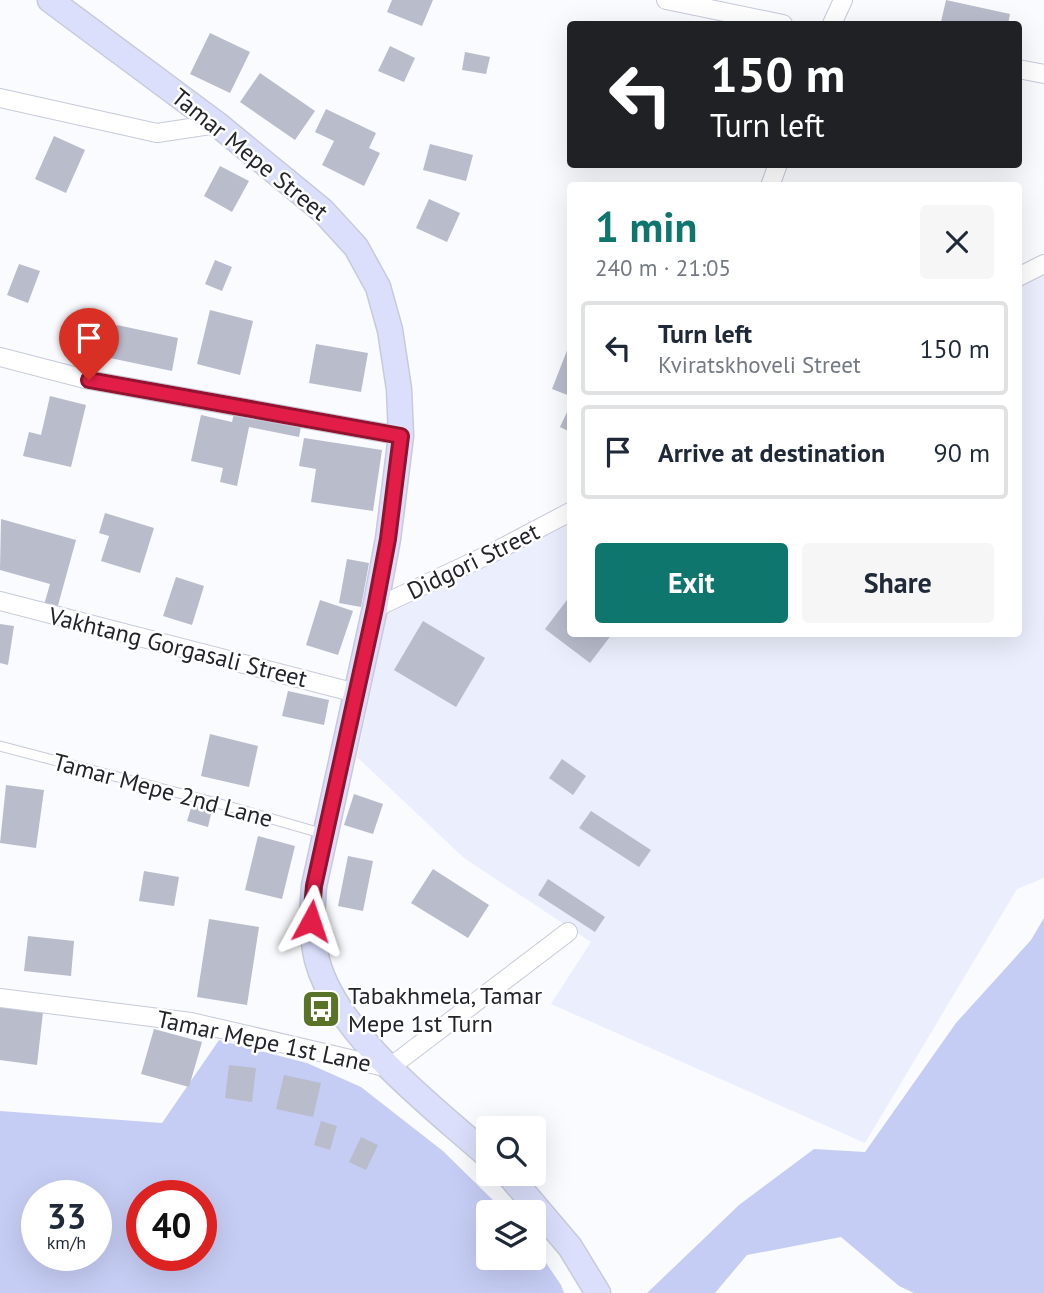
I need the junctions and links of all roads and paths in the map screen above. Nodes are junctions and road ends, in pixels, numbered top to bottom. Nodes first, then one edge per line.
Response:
1 (50, 0) edge
2 (666, 0) edge
3 (844, 0) edge
4 (768, 21) edge
5 (834, 21) edge
6 (1022, 70) edge
7 (1044, 74) edge
8 (0, 98) edge
9 (217, 124) junction
10 (1044, 264) edge
11 (1022, 275) edge
12 (0, 357) edge
13 (401, 436) junction
14 (567, 514) edge
15 (0, 601) edge
16 (375, 608) junction
17 (356, 693) junction
18 (0, 746) edge
19 (325, 835) junction
20 (568, 932) dead end
21 (0, 998) edge
22 (389, 1068) junction
23 (476, 1145) edge
24 (518, 1186) edge
25 (598, 1293) edge

1 - 9 street, Tamar Mepe Street
2 - 4 street
3 - 5 street
6 - 7 street
8 - 9 street
9 - 13 street, Tamar Mepe Street
10 - 11 street
12 - 13 street
13 - 16 street, Tamar Mepe Street
14 - 16 street, Didgori Street
15 - 17 street, Vakhtang Gorgasali Street
16 - 17 street, Tamar Mepe Street
17 - 19 street, Tamar Mepe Street
18 - 19 lane, Tamar Mepe 2nd Lane
19 - 22 street, Tamar Mepe Street
20 - 22 street, Tamar Mepe 1st Lane
21 - 22 street, Tamar Mepe 1st Lane
22 - 23 street, Tamar Mepe Street
24 - 25 street

